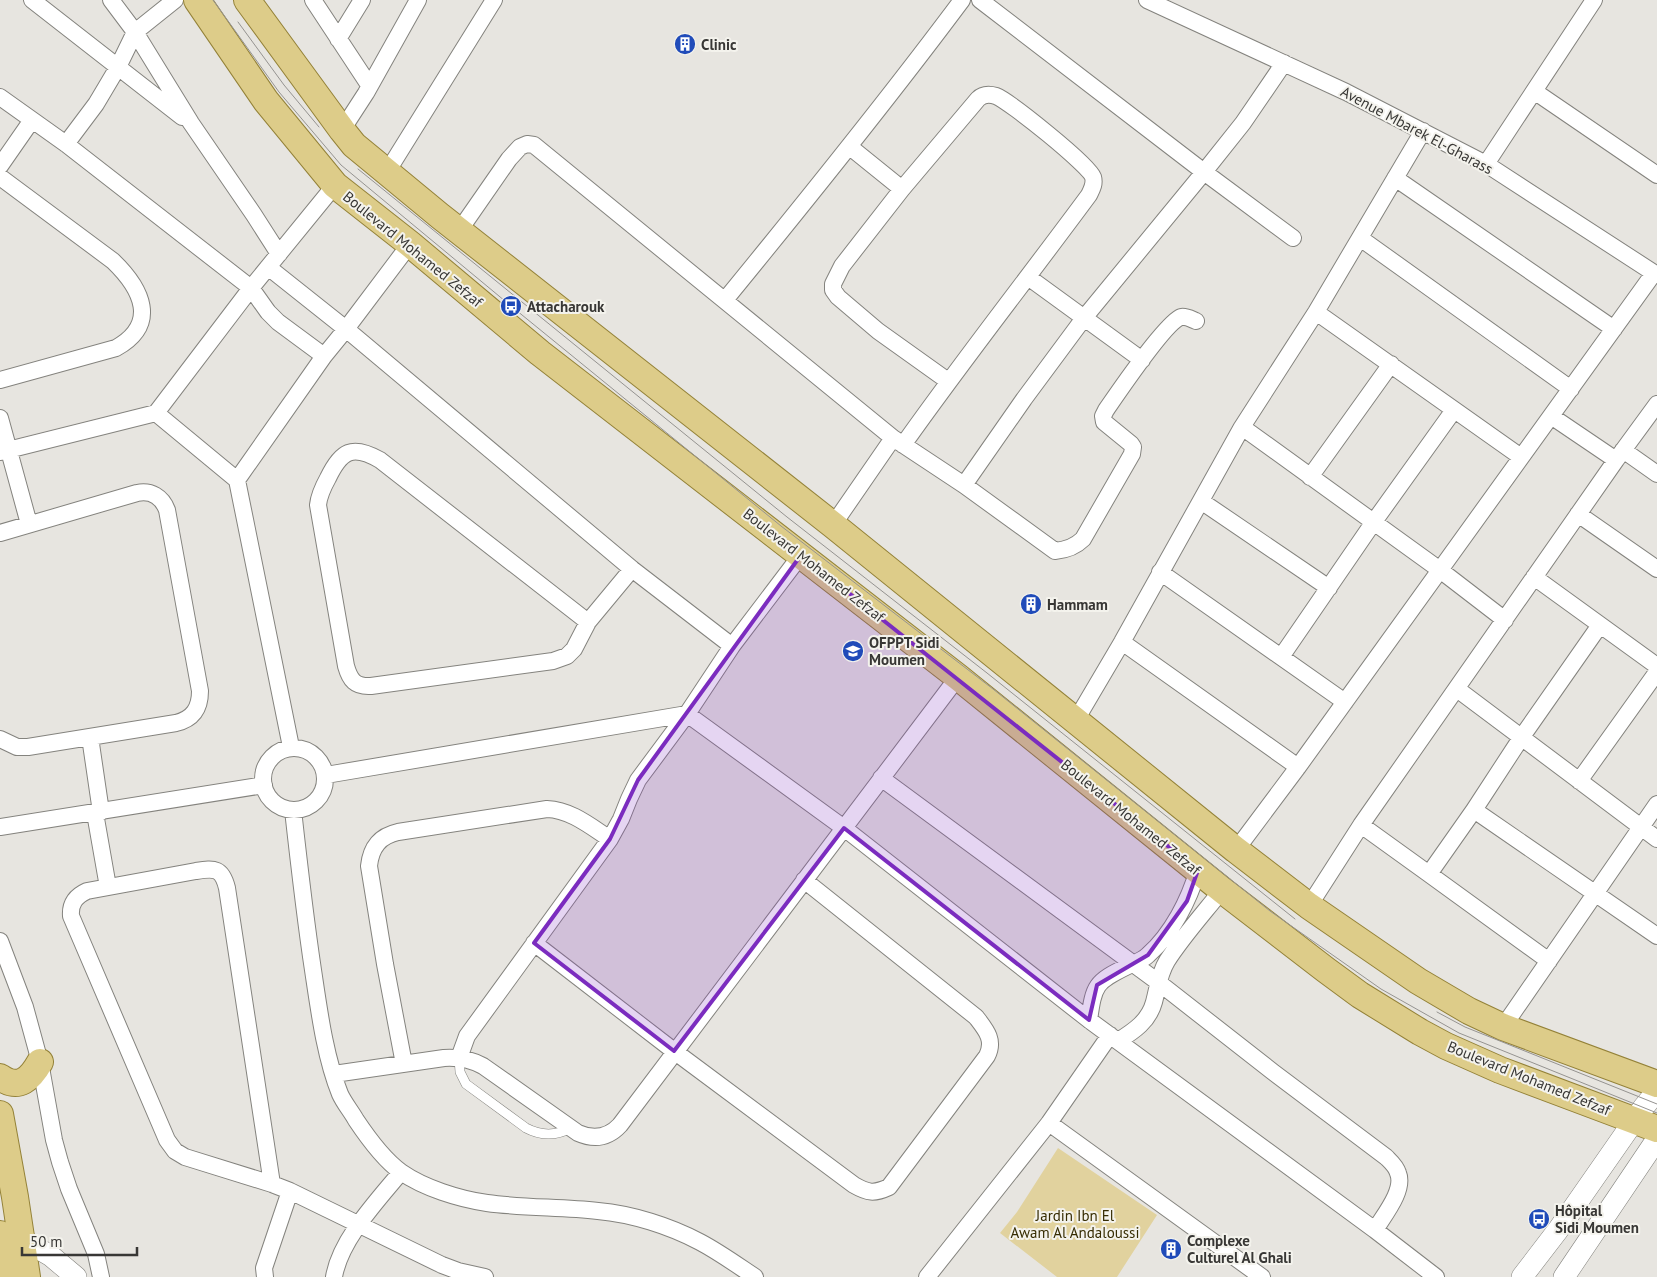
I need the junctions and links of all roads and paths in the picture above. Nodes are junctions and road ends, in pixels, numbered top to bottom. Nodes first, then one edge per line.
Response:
1 (32, 0) edge
2 (111, 0) edge
3 (175, 0) edge
4 (197, 0) edge
5 (247, 0) edge
6 (313, 0) edge
7 (362, 0) edge
8 (418, 0) edge
9 (494, 0) edge
10 (962, 0) edge
11 (980, 0) edge
12 (1147, 0) edge
13 (1594, 0) edge
14 (1167, 4) edge
15 (135, 32) junction
16 (338, 40) junction
17 (1284, 63) junction
18 (118, 67) junction
19 (369, 85) junction
20 (1534, 91) junction
21 (0, 97) edge
22 (32, 120) junction
23 (191, 123) junction
24 (342, 130) junction
25 (1423, 132) junction
26 (66, 144) junction
27 (850, 146) junction
28 (1486, 164) junction
29 (0, 166) edge
30 (387, 172) junction
31 (1204, 172) junction
32 (1657, 175) edge
33 (0, 177) edge
34 (1395, 178) junction
35 (336, 186) junction
36 (902, 189) junction
37 (459, 231) junction
38 (1293, 238) dead end
39 (1360, 238) junction
40 (410, 244) junction
41 (274, 261) junction
42 (1655, 274) edge
43 (1028, 277) junction
44 (251, 288) junction
45 (725, 300) junction
46 (1316, 312) junction
47 (1084, 318) junction
48 (1196, 321) dead end
49 (346, 329) junction
50 (1614, 329) junction
51 (324, 356) junction
52 (1142, 360) junction
53 (1392, 364) junction
54 (0, 380) edge
55 (948, 381) junction
56 (1571, 389) junction
57 (1657, 404) edge
58 (1454, 410) junction
59 (156, 413) junction
60 (1551, 416) junction
61 (0, 418) edge
62 (1242, 427) junction
63 (898, 441) junction
64 (4, 451) edge
65 (1619, 455) junction
66 (1522, 457) junction
67 (1657, 474) edge
68 (1310, 477) junction
69 (237, 480) junction
70 (964, 485) junction
71 (1201, 501) junction
72 (1578, 514) junction
73 (1373, 523) junction
74 (30, 524) junction
75 (832, 525) junction
76 (0, 533) edge
77 (801, 555) junction
78 (632, 569) junction
79 (1657, 569) edge
80 (1440, 570) junction
81 (1160, 572) junction
82 (1534, 577) junction
83 (1329, 588) junction
84 (1505, 620) junction
85 (588, 622) junction
86 (1600, 625) junction
87 (1122, 642) junction
88 (732, 646) junction
89 (1282, 656) junction
90 (1657, 666) edge
91 (1657, 672) edge
92 (958, 677) junction
93 (1457, 689) junction
94 (1345, 702) junction
95 (687, 714) junction
96 (1076, 720) junction
97 (90, 737) junction
98 (1521, 738) junction
99 (0, 739) edge
100 (291, 748) junction
101 (1298, 767) junction
102 (326, 775) junction
103 (881, 778) junction
104 (1579, 781) junction
105 (264, 785) junction
106 (1657, 804) edge
107 (293, 810) junction
108 (1474, 810) junction
109 (98, 812) junction
110 (1361, 825) junction
111 (1641, 827) junction
112 (0, 828) edge
113 (844, 828) junction
114 (610, 839) junction
115 (1657, 839) edge
116 (1236, 850) junction
117 (1198, 870) junction
118 (1429, 874) junction
119 (804, 880) junction
120 (108, 887) junction
121 (1222, 890) junction
122 (1595, 894) junction
123 (1309, 906) junction
124 (1657, 936) edge
125 (0, 941) edge
126 (534, 943) junction
127 (1548, 961) junction
128 (1133, 963) junction
129 (1158, 982) junction
130 (1089, 1020) junction
131 (1503, 1027) junction
132 (1114, 1038) junction
133 (674, 1051) junction
134 (459, 1058) junction
135 (40, 1062) junction
136 (404, 1064) junction
137 (334, 1074) junction
138 (0, 1077) edge
139 (1657, 1084) edge
140 (1657, 1092) edge
141 (0, 1114) edge
142 (1049, 1123) junction
143 (1646, 1124) edge
144 (571, 1128) junction
145 (1657, 1139) edge
146 (401, 1172) junction
147 (272, 1184) junction
148 (290, 1191) junction
149 (358, 1224) junction
150 (1375, 1230) junction
151 (10, 1236) edge
152 (25, 1276) edge
153 (76, 1277) edge
154 (101, 1277) edge
155 (265, 1277) edge
156 (334, 1277) edge
157 (485, 1277) edge
158 (755, 1277) edge
159 (927, 1277) edge
160 (1262, 1277) edge
161 (1436, 1277) edge
162 (1522, 1277) edge
163 (1564, 1277) edge

1 - 18 street
2 - 15 street
3 - 15 street
4 - 35 main road, Boulevard Mohamed Zefzaf
5 - 24 main road
6 - 16 street
7 - 16 street
8 - 19 street
9 - 30 street
10 - 27 street
11 - 31 street
12 - 14 street, Avenue Mbarek El-Gharass
13 - 20 street
14 - 17 street, Avenue Mbarek El-Gharass
15 - 18 street
15 - 23 street
16 - 19 street
17 - 25 street, Avenue Mbarek El-Gharass
17 - 31 street
18 - 23 street
18 - 26 street
19 - 24 street
20 - 28 street
20 - 32 street
21 - 22 street
22 - 26 street
22 - 29 street
23 - 41 street
24 - 30 main road
25 - 28 street, Avenue Mbarek El-Gharass
25 - 34 street
26 - 44 street
27 - 36 street
27 - 45 street
28 - 42 street, Avenue Mbarek El-Gharass
30 - 37 main road
31 - 38 street
31 - 47 street
33 - 54 street
34 - 39 street
34 - 50 street
35 - 40 main road, Boulevard Mohamed Zefzaf
35 - 41 street
36 - 43 street
36 - 55 street
37 - 45 street
37 - 75 main road
39 - 46 street
39 - 56 street
40 - 49 street
40 - 77 main road, Boulevard Mohamed Zefzaf
41 - 44 street
41 - 49 street
42 - 50 street
43 - 47 street
43 - 55 street
44 - 51 street
44 - 59 street
45 - 63 street
46 - 53 street
46 - 62 street
47 - 52 street
47 - 70 street
48 - 52 street
49 - 51 street
49 - 78 street
50 - 56 street
51 - 69 street
52 - 70 street
53 - 58 street
53 - 68 street
55 - 63 street
56 - 60 street
57 - 65 street
58 - 66 street
58 - 73 street
59 - 64 street
59 - 69 street
60 - 65 street
60 - 66 street
61 - 64 street
62 - 68 street
62 - 71 street
63 - 70 street
63 - 75 street
64 - 74 street
65 - 67 street
65 - 72 street
66 - 80 street
68 - 73 street
69 - 100 street
71 - 81 street
71 - 83 street
72 - 79 street
72 - 82 street
73 - 80 street
73 - 83 street
74 - 76 street
74 - 97 street
75 - 96 main road
77 - 88 street
77 - 92 main road, Boulevard Mohamed Zefzaf
78 - 85 street
78 - 88 street
80 - 84 street
80 - 94 street
81 - 87 street
81 - 89 street
82 - 84 street
82 - 86 street
83 - 89 street
84 - 93 street
85 - 85 street
86 - 90 street
86 - 98 street
87 - 96 street
87 - 101 street
88 - 95 street
89 - 94 street
91 - 104 street
92 - 103 street
92 - 117 main road, Boulevard Mohamed Zefzaf
93 - 98 street
93 - 110 street
94 - 101 street
95 - 102 street
95 - 113 street
95 - 114 street
96 - 116 main road
97 - 99 street
97 - 109 street
98 - 104 street
98 - 108 street
100 - 102 street
100 - 105 street
101 - 116 street
102 - 107 street
103 - 113 street
103 - 128 street
104 - 111 street
105 - 107 street
105 - 109 street
106 - 111 street
107 - 137 street
108 - 118 street
108 - 122 street
109 - 112 street
109 - 120 street
110 - 118 street
110 - 123 street
111 - 115 street
111 - 122 street
113 - 119 street
113 - 130 street
114 - 126 street
114 - 136 street
116 - 123 main road
117 - 121 main road, Boulevard Mohamed Zefzaf
117 - 128 street
118 - 127 street
119 - 133 street
119 - 133 street
120 - 147 street
120 - 147 street
121 - 129 street
121 - 143 main road, Boulevard Mohamed Zefzaf
122 - 124 street
122 - 127 street
123 - 131 main road
125 - 135 street
126 - 133 street
126 - 134 street
127 - 131 street
128 - 129 street
128 - 130 street
129 - 132 street
129 - 150 street
130 - 132 street
131 - 139 main road
132 - 142 street
132 - 150 street
133 - 144 street
134 - 136 street
134 - 144 street
134 - 144 lane
135 - 138 main road
135 - 154 street
136 - 137 street
137 - 146 street
140 - 143 street
141 - 151 main road
142 - 159 street
142 - 160 street
143 - 162 street
145 - 163 street
146 - 149 street
146 - 158 street
147 - 148 street
148 - 149 street
148 - 155 street
149 - 156 street
149 - 157 street
150 - 161 street
151 - 152 main road
151 - 153 street

